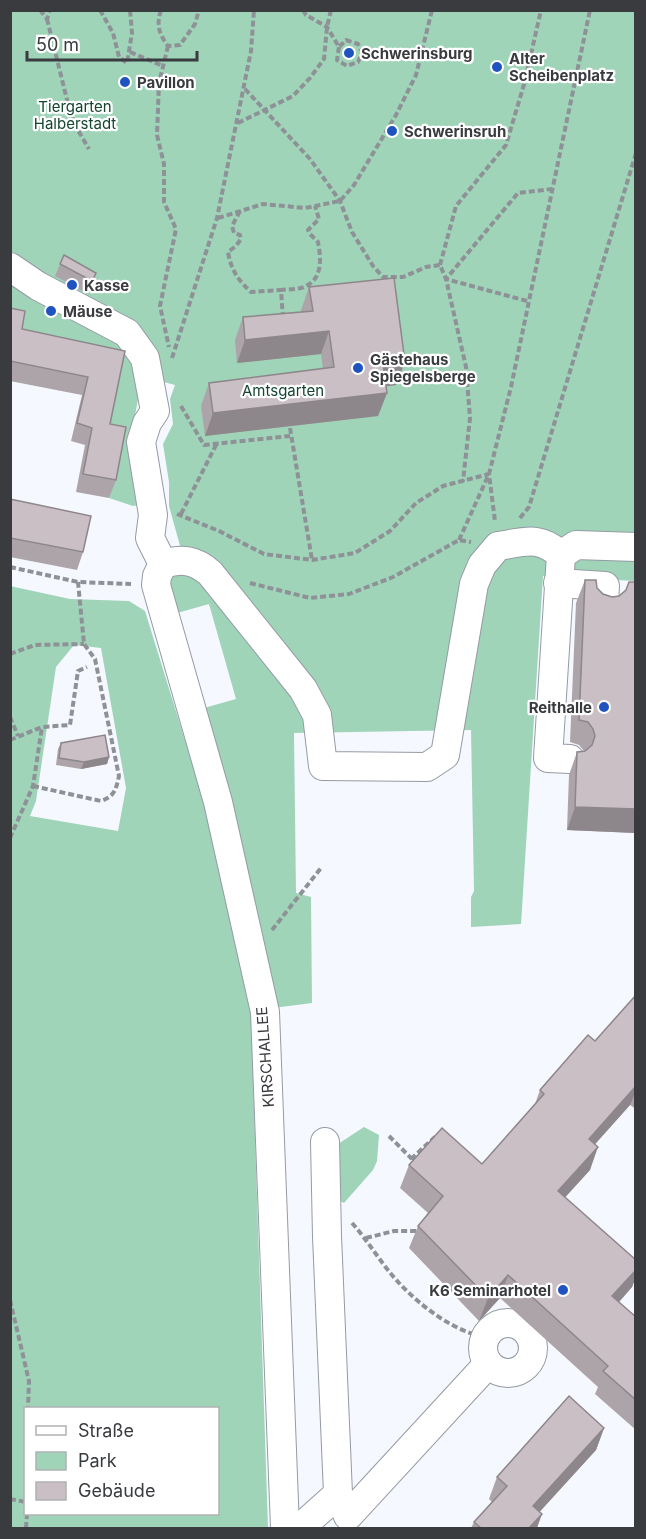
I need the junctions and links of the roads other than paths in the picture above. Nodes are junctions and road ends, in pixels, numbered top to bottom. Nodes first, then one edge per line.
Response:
1 (10, 267) edge
2 (636, 547) edge
3 (560, 569) junction
4 (159, 575) junction
5 (604, 604) edge
6 (570, 759) dead end
7 (325, 1142) dead end
8 (487, 1351) junction
9 (349, 1513) edge
10 (285, 1528) edge
11 (300, 1528) edge

1 - 4 street, KIRSCHALLEE
2 - 3 street
3 - 4 street
3 - 5 street
3 - 6 street
4 - 10 street, KIRSCHALLEE
7 - 9 street
8 - 8 street
8 - 9 street
9 - 11 street

